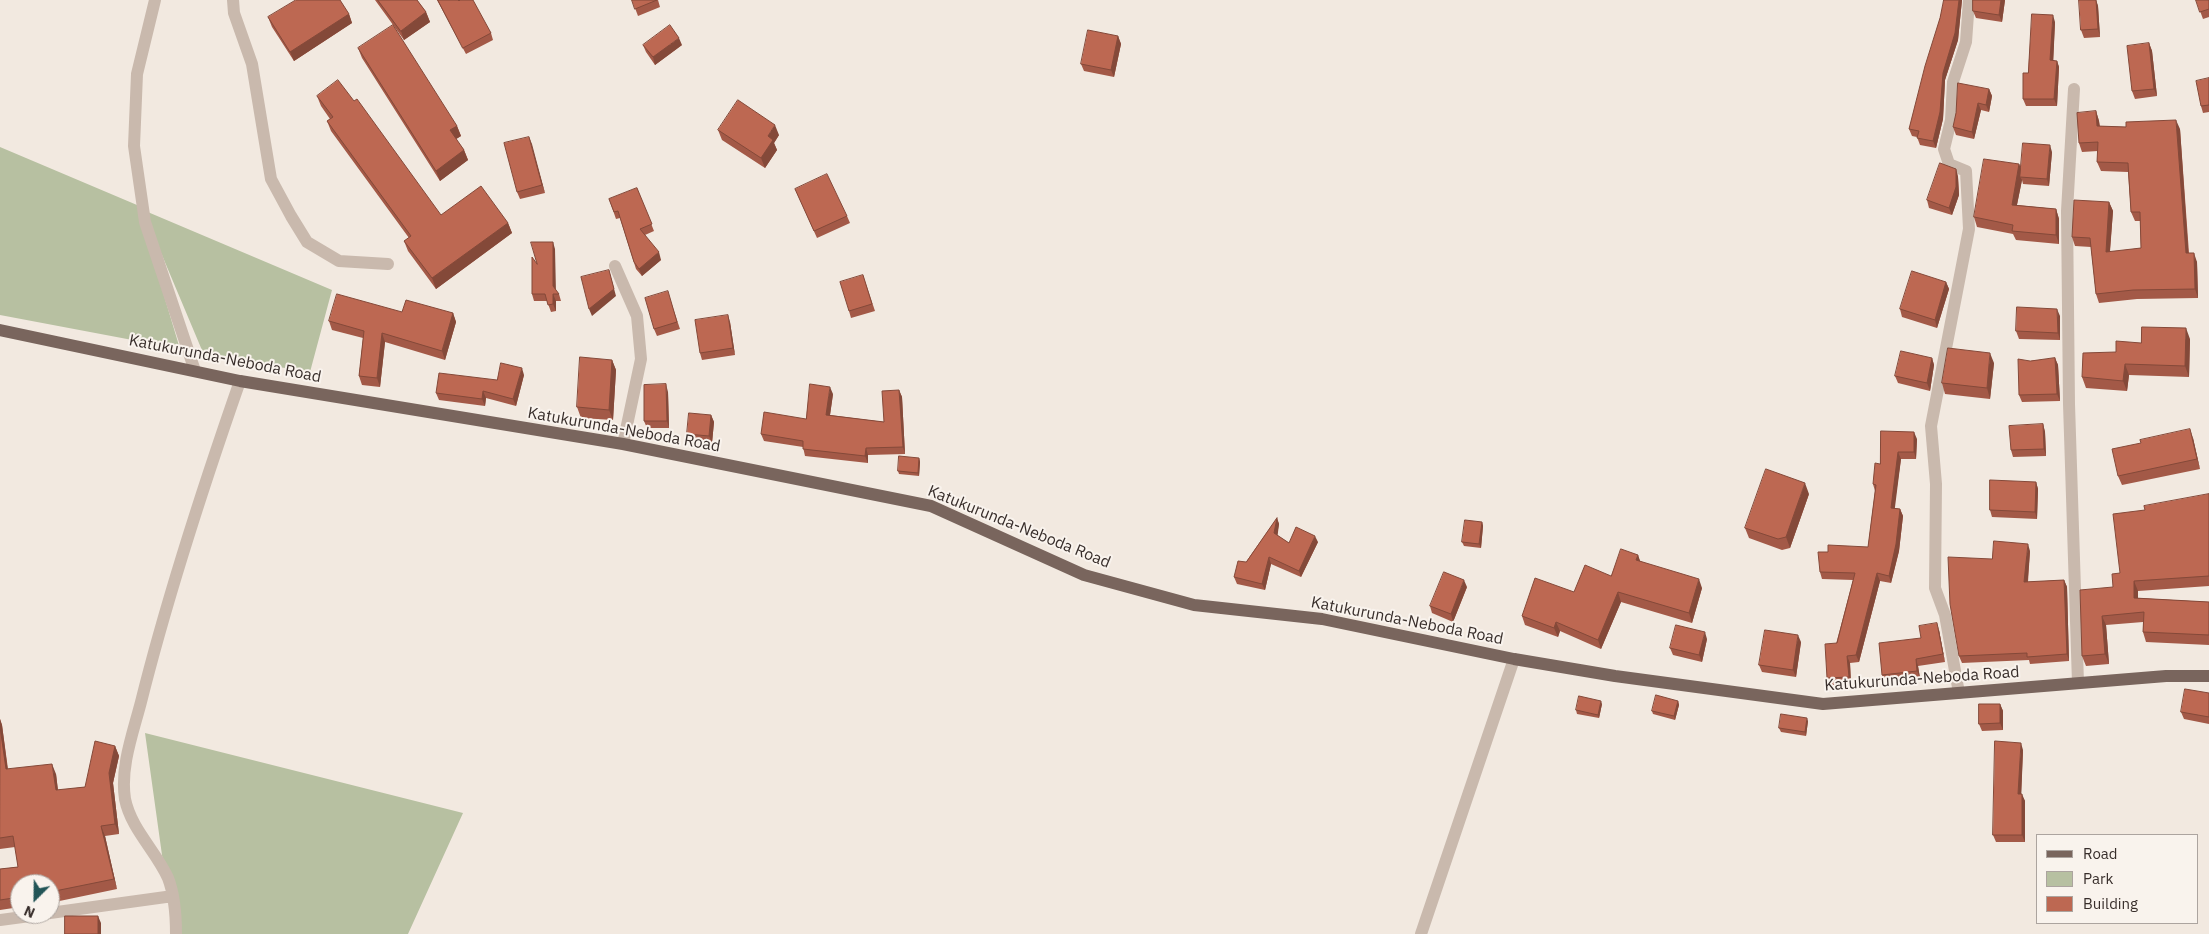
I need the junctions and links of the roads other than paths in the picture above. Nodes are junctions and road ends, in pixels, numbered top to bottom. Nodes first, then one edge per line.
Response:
1 (155, 0) edge
2 (233, 0) edge
3 (1969, 0) edge
4 (2074, 89) dead end
5 (388, 264) dead end
6 (615, 266) dead end
7 (0, 330) edge
8 (195, 371) junction
9 (240, 381) junction
10 (623, 444) junction
11 (1514, 659) junction
12 (2209, 676) edge
13 (2078, 683) junction
14 (1960, 693) junction
15 (172, 896) junction
16 (60, 912) edge
17 (176, 934) edge
18 (1421, 934) edge

1 - 8 street
2 - 5 street
3 - 14 street
4 - 13 street
6 - 10 street
7 - 8 main road, Katukurunda-Neboda Road
8 - 9 main road, Katukurunda-Neboda Road
9 - 10 main road, Katukurunda-Neboda Road
9 - 15 street
10 - 11 main road, Katukurunda-Neboda Road
11 - 14 main road, Katukurunda-Neboda Road
11 - 18 street
12 - 13 main road, Katukurunda-Neboda Road
13 - 14 main road, Katukurunda-Neboda Road
15 - 16 street
15 - 17 street

